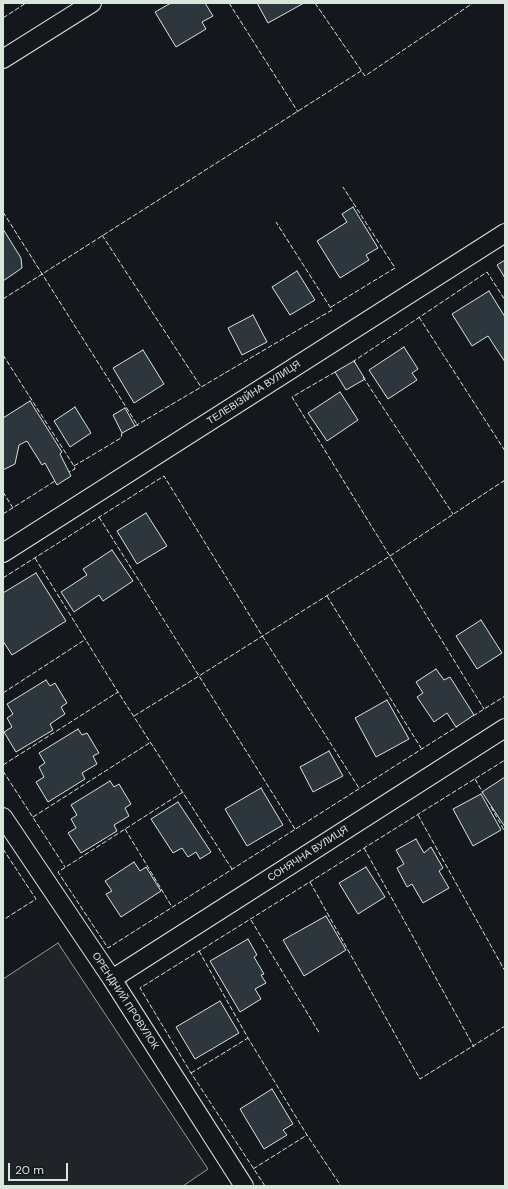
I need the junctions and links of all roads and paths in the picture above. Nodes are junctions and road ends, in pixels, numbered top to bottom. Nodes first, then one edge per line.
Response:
1 (92, 3) edge
2 (3, 59) edge
3 (505, 233) edge
4 (3, 554) edge
5 (505, 728) edge
6 (3, 817) edge
7 (112, 979) junction
8 (244, 1186) edge

1 - 2 street
3 - 4 street, ТЕЛЕВІЗІЙНА ВУЛИЦЯ
5 - 7 street, СОНЯЧНА ВУЛИЦЯ
6 - 7 street, ОРЕНДНИЙ ПРОВУЛОК
7 - 8 street, ОРЕНДНИЙ ПРОВУЛОК

